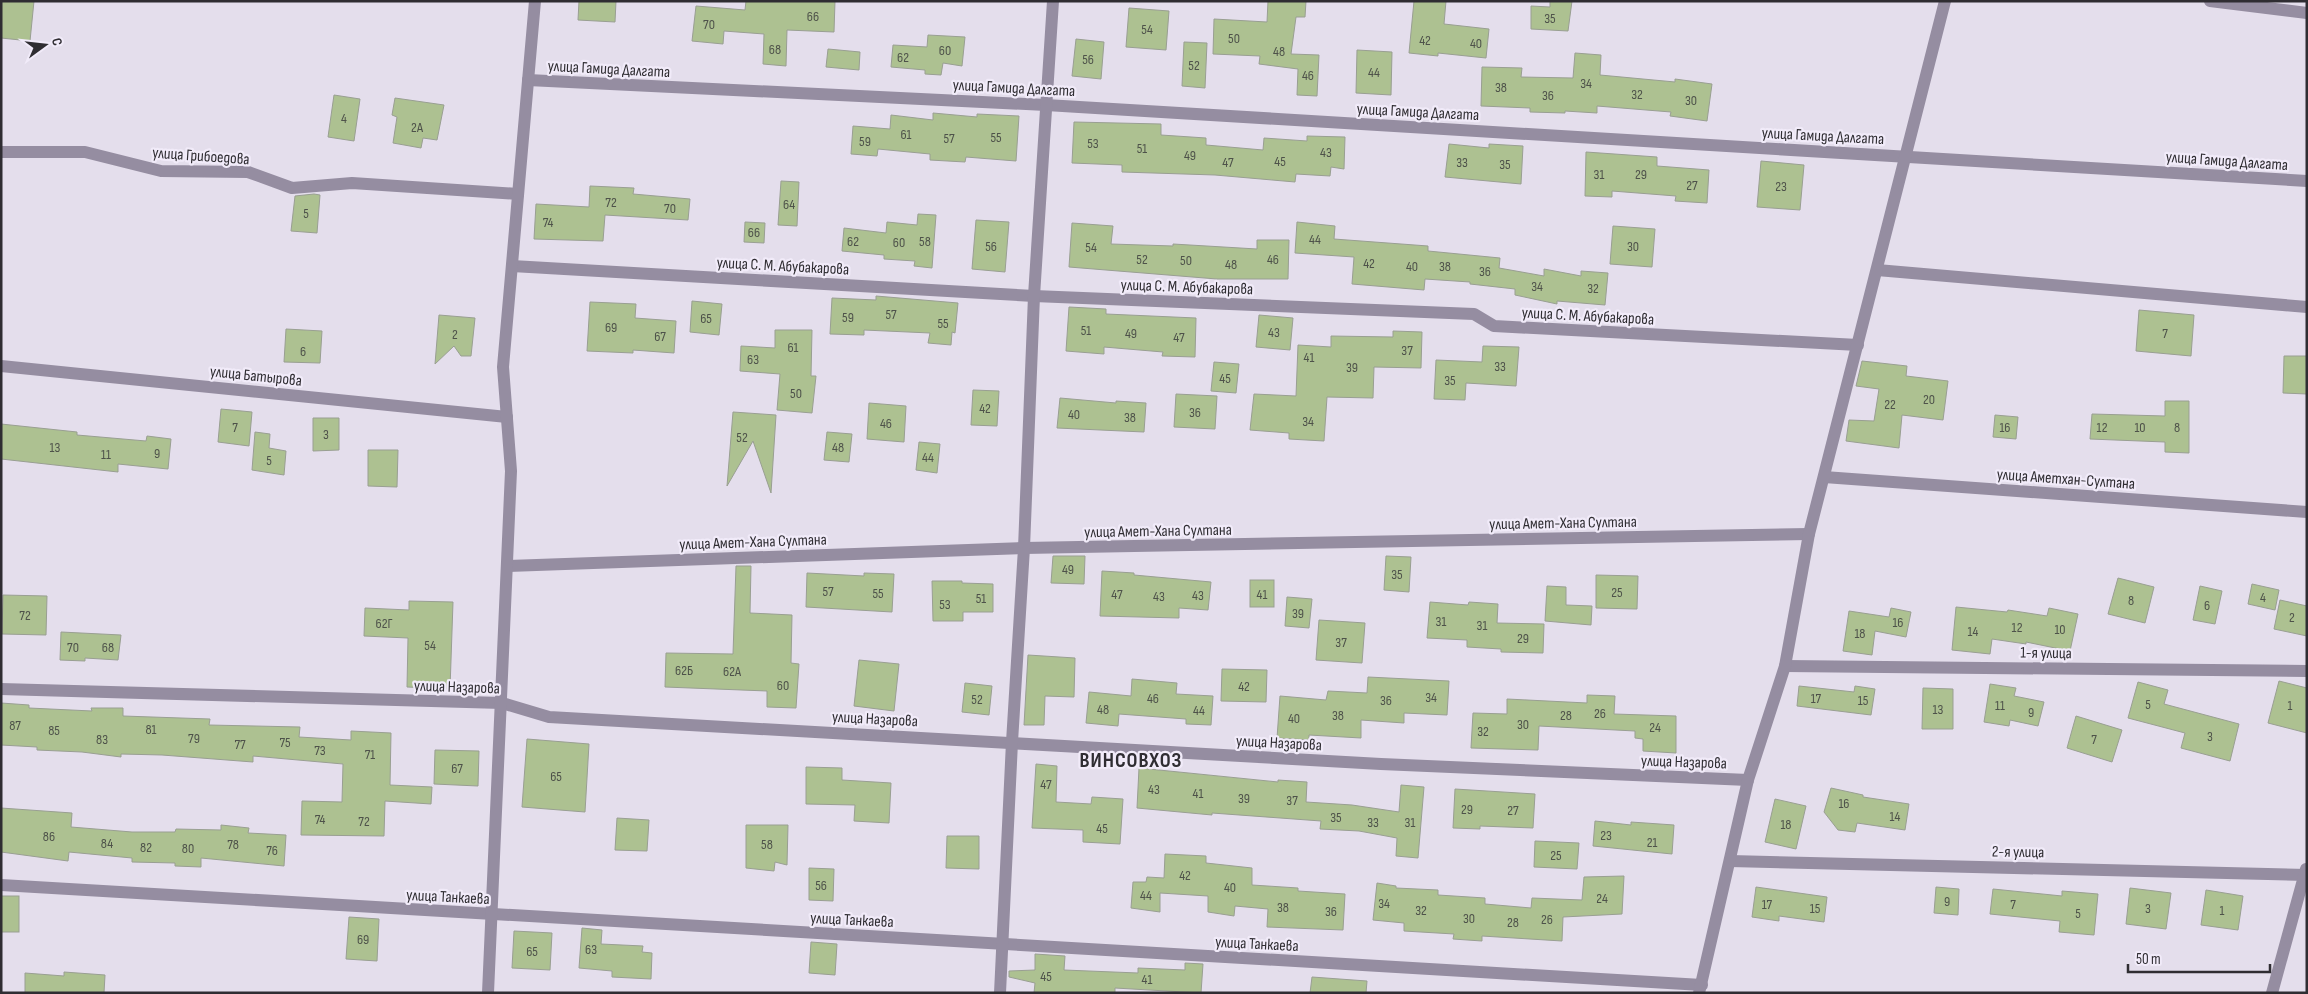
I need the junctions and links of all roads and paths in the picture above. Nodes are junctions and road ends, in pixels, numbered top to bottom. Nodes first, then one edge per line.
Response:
1 (535, 1) edge
2 (1053, 1) edge
3 (1945, 1) edge
4 (2210, 1) edge
5 (2307, 13) edge
6 (528, 80) junction
7 (1046, 105) junction
8 (1, 152) edge
9 (1906, 156) junction
10 (2307, 181) edge
11 (518, 194) junction
12 (512, 266) junction
13 (1877, 270) junction
14 (1034, 296) junction
15 (2307, 307) edge
16 (1858, 345) junction
17 (1, 366) edge
18 (507, 417) junction
19 (1824, 477) junction
20 (2307, 512) edge
21 (1809, 534) junction
22 (1024, 548) junction
23 (508, 566) junction
24 (1785, 666) junction
25 (2307, 671) edge
26 (1, 689) edge
27 (502, 703) junction
28 (1012, 742) junction
29 (1748, 780) junction
30 (1730, 861) junction
31 (2306, 872) edge
32 (1, 885) edge
33 (493, 915) junction
34 (1002, 944) junction
35 (1700, 989) edge
36 (488, 993) edge
37 (1000, 993) edge
38 (2272, 993) edge

1 - 6 street
2 - 7 street
3 - 9 street
4 - 5 street
6 - 7 street, улица Гамида Далгата
6 - 11 street
7 - 9 street, улица Гамида Далгата
7 - 14 street
8 - 11 street, улица Грибоедова
9 - 10 street, улица Гамида Далгата
9 - 13 street
11 - 12 street
12 - 14 street, улица С. М. Абубакарова
12 - 18 street
13 - 15 street
13 - 16 street
14 - 16 street, улица С. М. Абубакарова
14 - 22 street
16 - 19 street
17 - 18 street, улица Батырова
18 - 23 street
19 - 20 street, улица Аметхан-Султана
19 - 21 street
21 - 22 street, улица Амет-Хана Султана
21 - 24 street
22 - 23 street, улица Амет-Хана Султана
22 - 28 street
23 - 27 street
24 - 25 street, 1-я улица
24 - 29 street
26 - 27 street, улица Назарова
27 - 28 street, улица Назарова
27 - 33 street
28 - 29 street, улица Назарова
28 - 34 street
29 - 30 street
30 - 31 street, 2-я улица
30 - 35 street
31 - 38 street
32 - 33 street, улица Танкаева
33 - 34 street, улица Танкаева
33 - 36 street
34 - 35 street, улица Танкаева
34 - 37 street

